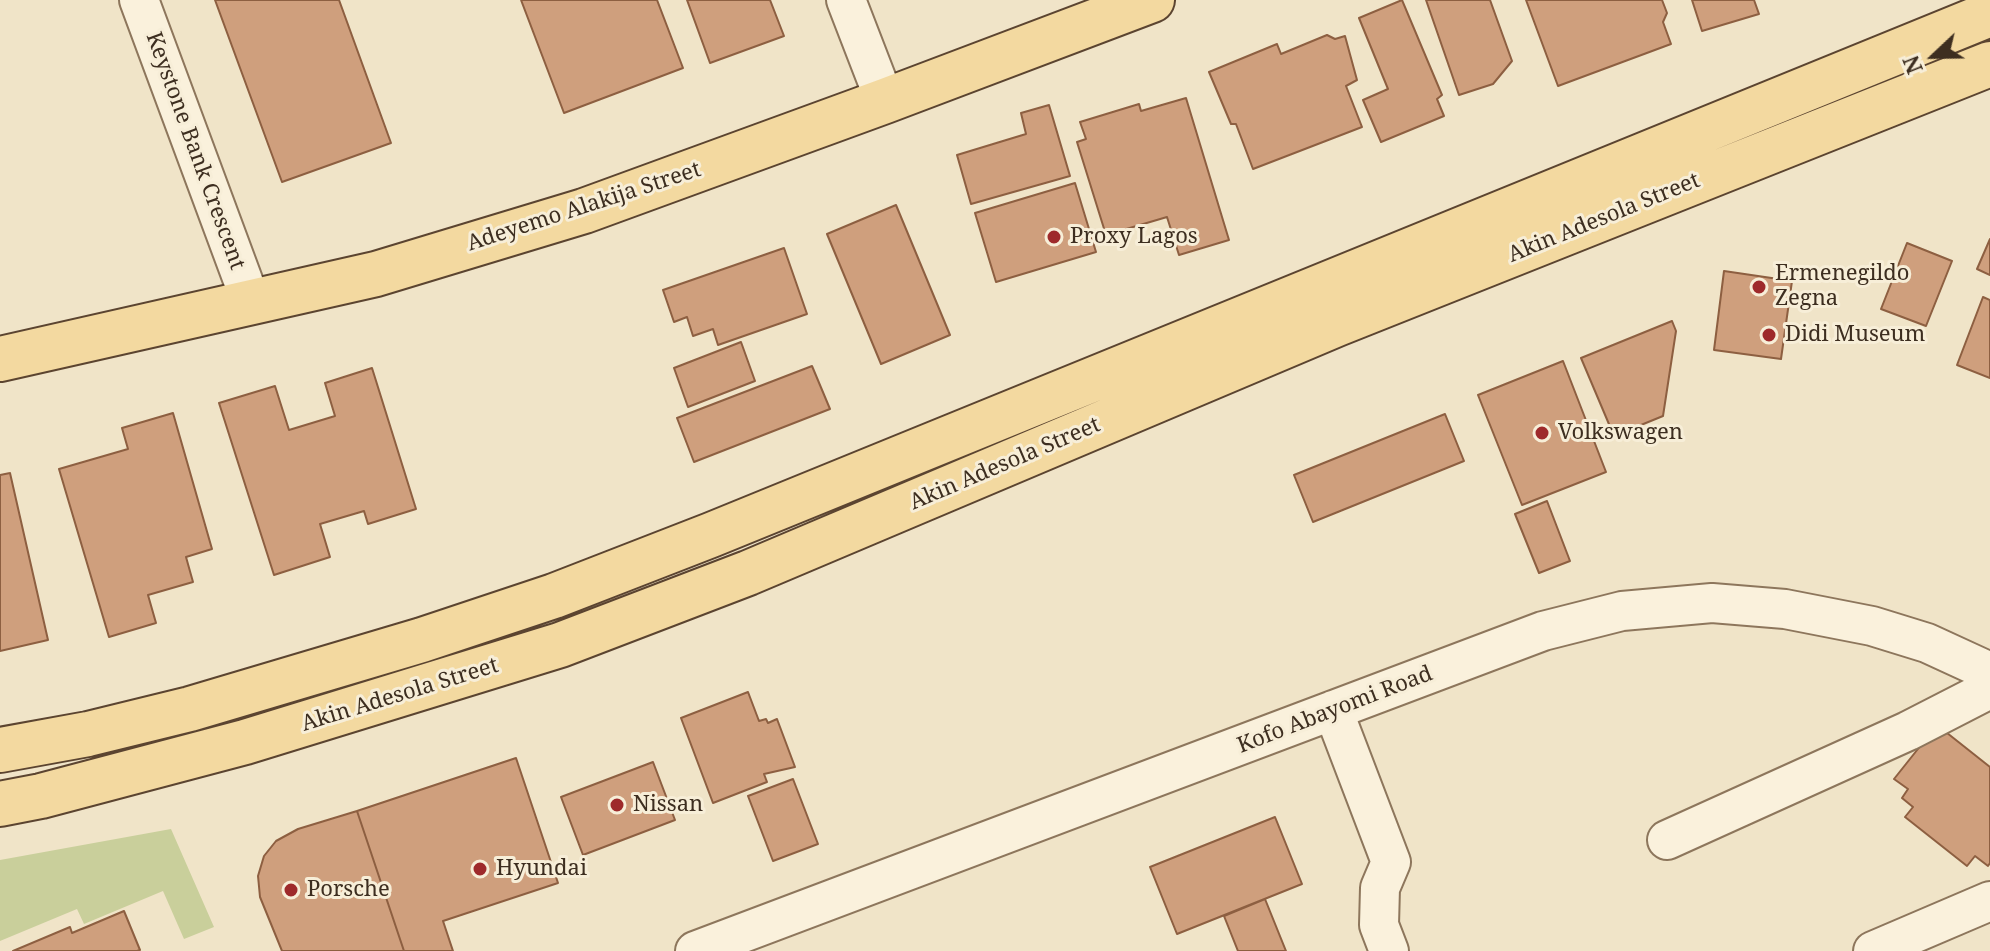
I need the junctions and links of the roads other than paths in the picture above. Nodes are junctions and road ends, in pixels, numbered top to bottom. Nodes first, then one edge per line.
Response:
1 (139, 0) edge
2 (846, 0) edge
3 (1152, 0) edge
4 (1990, 14) edge
5 (1990, 64) edge
6 (885, 101) junction
7 (251, 302) junction
8 (0, 359) edge
9 (1990, 672) edge
10 (1990, 689) edge
11 (1333, 710) junction
12 (0, 750) edge
13 (0, 804) edge
14 (1667, 840) dead end
15 (1990, 901) edge
16 (695, 951) edge
17 (1389, 951) edge
18 (1873, 951) edge

1 - 7 street, Keystone Bank Crescent
2 - 6 street
3 - 6 main road, Adeyemo Alakija Street
4 - 12 main road, Akin Adesola Street
5 - 13 main road, Akin Adesola Street
6 - 7 main road, Adeyemo Alakija Street
7 - 8 main road, Adeyemo Alakija Street
9 - 11 street, Kofo Abayomi Road
10 - 14 street
11 - 16 street, Kofo Abayomi Road
11 - 17 street
15 - 18 street

